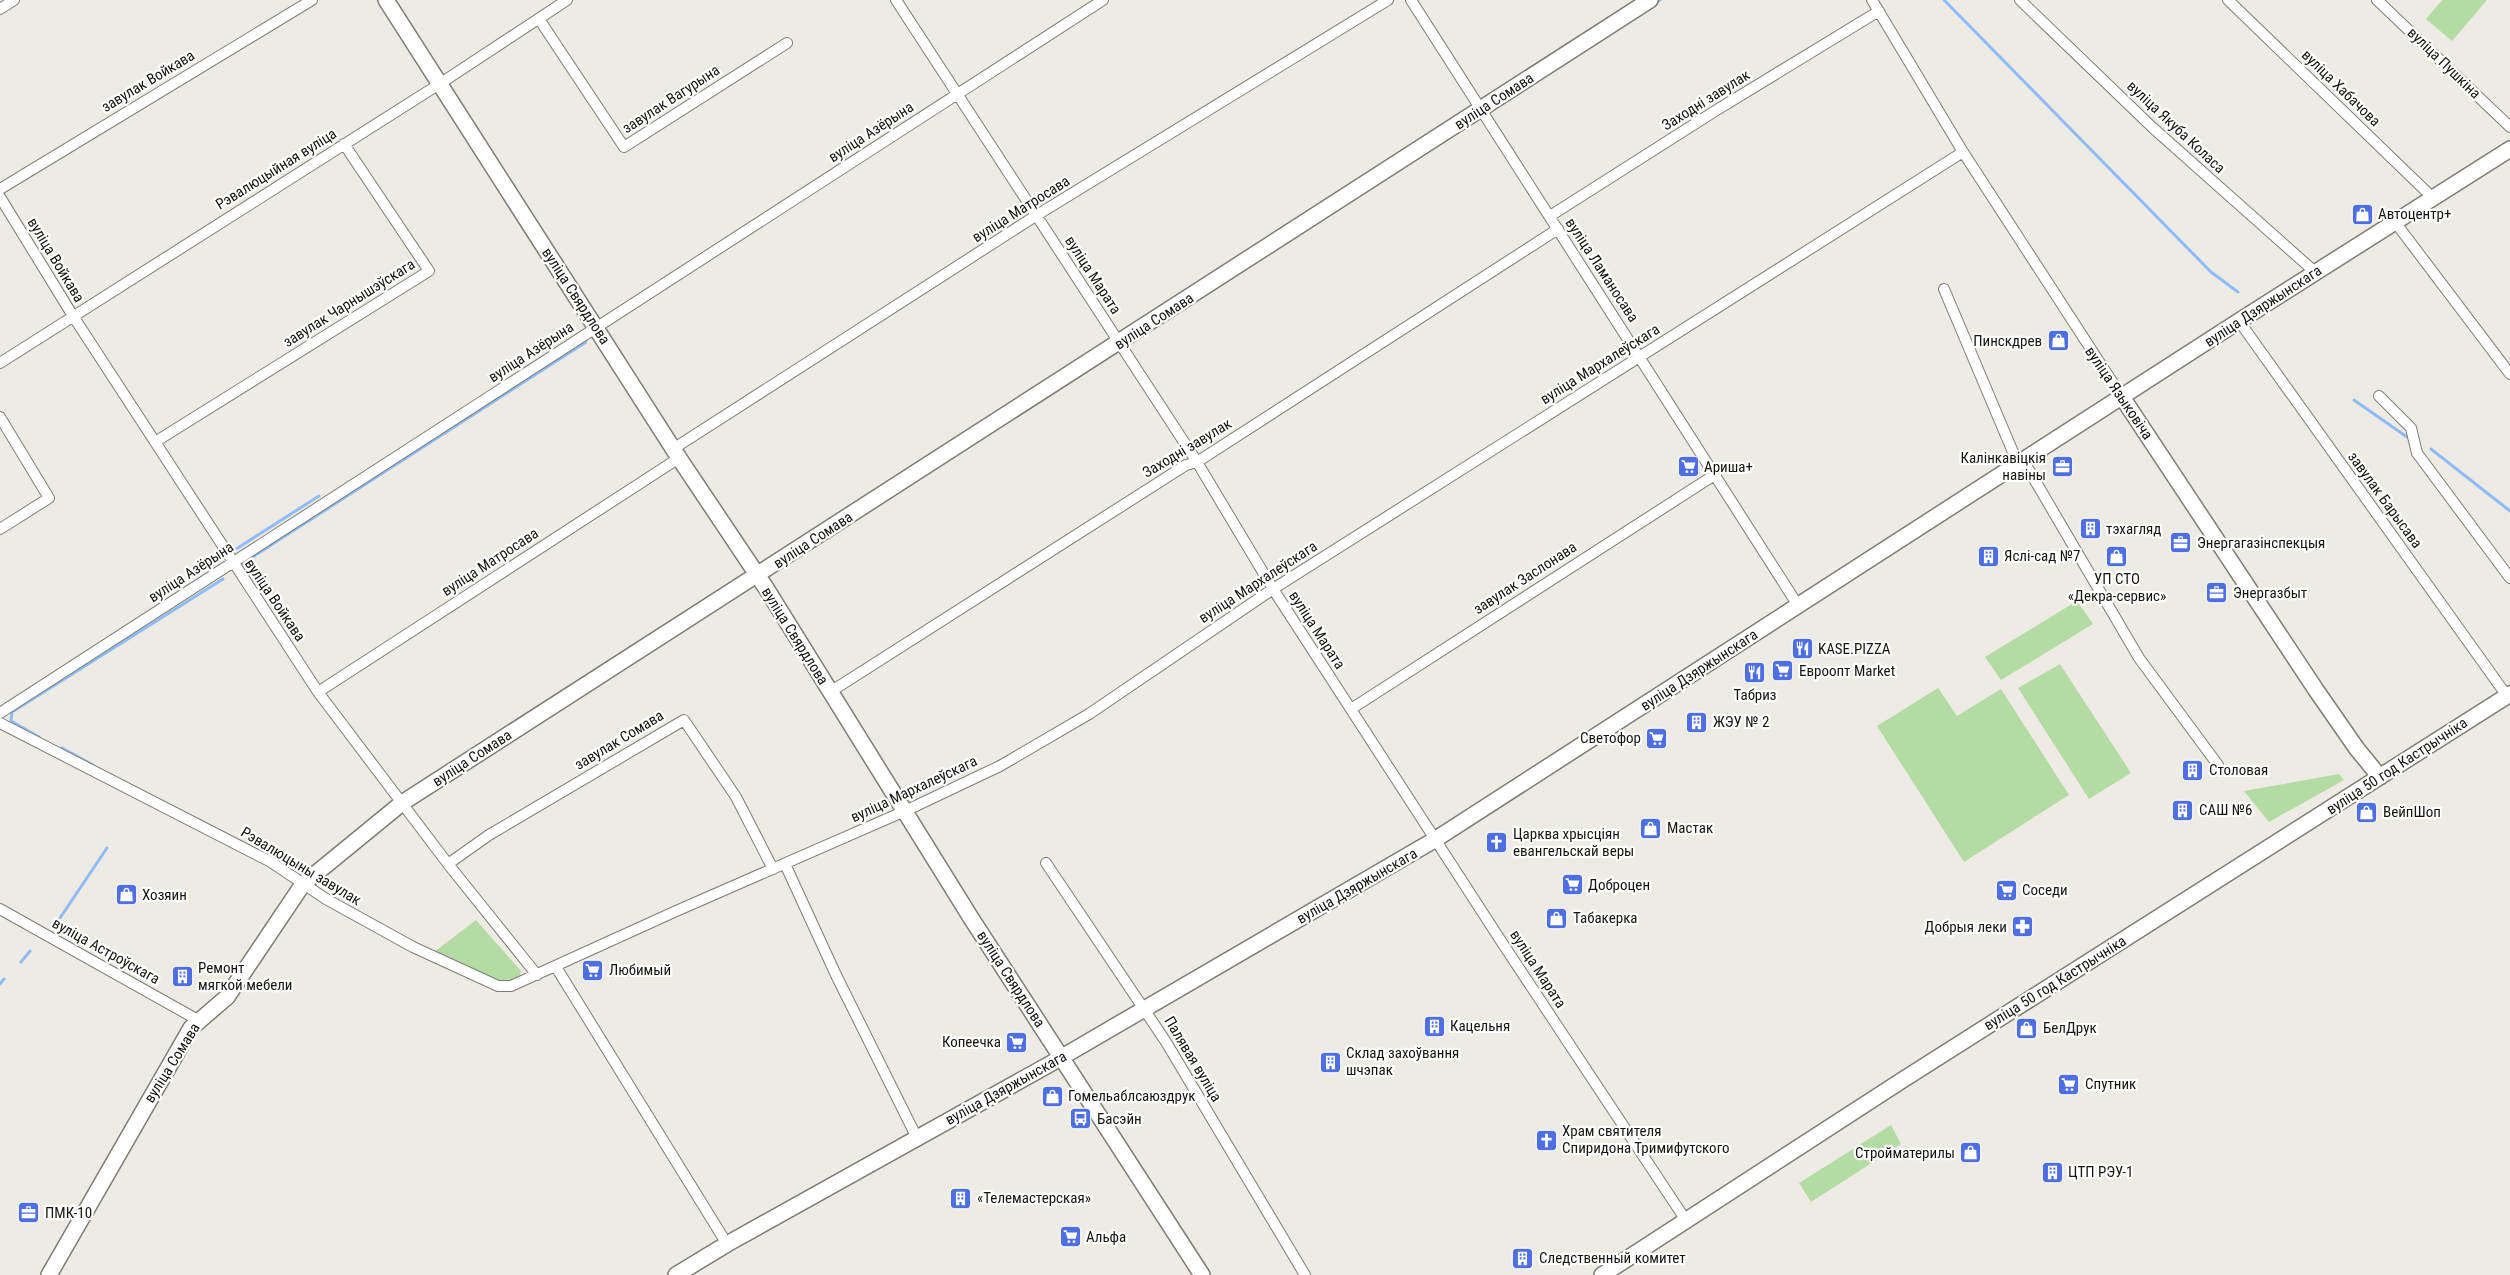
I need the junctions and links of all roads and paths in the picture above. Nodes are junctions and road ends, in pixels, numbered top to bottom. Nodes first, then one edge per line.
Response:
1 (14, 0) edge
2 (312, 0) edge
3 (386, 0) edge
4 (568, 0) edge
5 (896, 0) edge
6 (1103, 0) edge
7 (1388, 0) edge
8 (1411, 0) edge
9 (1650, 0) edge
10 (1872, 0) edge
11 (2020, 0) edge
12 (2228, 0) edge
13 (2377, 0) edge
14 (0, 9) edge
15 (1879, 11) junction
16 (539, 19) junction
17 (787, 43) dead end
18 (441, 83) junction
19 (956, 95) junction
20 (1481, 109) junction
21 (2510, 127) edge
22 (344, 144) junction
23 (1962, 152) junction
24 (2508, 155) edge
25 (0, 189) edge
26 (0, 197) edge
27 (2433, 198) junction
28 (1037, 215) junction
29 (1550, 216) junction
30 (2395, 222) junction
31 (1558, 229) junction
32 (2315, 272) junction
33 (1944, 289) dead end
34 (73, 316) junction
35 (2239, 320) junction
36 (597, 327) junction
37 (1120, 343) junction
38 (1640, 357) junction
39 (0, 363) edge
40 (2510, 374) edge
41 (2379, 396) dead end
42 (2122, 397) junction
43 (0, 418) edge
44 (155, 442) junction
45 (676, 453) junction
46 (1197, 462) junction
47 (2020, 462) junction
48 (1716, 474) junction
49 (0, 529) edge
50 (232, 563) junction
51 (757, 576) junction
52 (2510, 578) edge
53 (1273, 589) junction
54 (1799, 607) junction
55 (318, 692) junction
56 (830, 692) junction
57 (2508, 695) edge
58 (1351, 709) junction
59 (0, 714) edge
60 (0, 723) edge
61 (2218, 765) dead end
62 (2380, 777) junction
63 (402, 803) junction
64 (905, 811) junction
65 (1436, 840) junction
66 (1046, 863) dead end
67 (448, 864) junction
68 (785, 864) junction
69 (772, 869) junction
70 (303, 884) junction
71 (0, 909) edge
72 (556, 967) junction
73 (537, 975) junction
74 (1145, 1009) junction
75 (198, 1020) junction
76 (1062, 1058) junction
77 (917, 1138) junction
78 (1687, 1222) junction
79 (727, 1244) junction
80 (49, 1275) edge
81 (676, 1275) edge
82 (1202, 1275) edge
83 (1305, 1275) edge
84 (1602, 1275) edge

1 - 14 street
2 - 25 street, завулак Войкава
3 - 18 street, вуліца Свярдлова
4 - 16 street, Рэвалюцыйная вуліца
5 - 19 street, вуліца Марата
6 - 19 street, вуліца Азёрына
7 - 28 street, вуліца Матросава
8 - 20 street, вуліца Ламаносава
9 - 20 street, вуліца Сомава
10 - 15 street, вуліца Языковіча
11 - 32 street, вуліца Якуба Коласа
12 - 27 street, вуліца Хабачова
13 - 21 street, вуліца Пушкіна
15 - 23 street, вуліца Языковіча
15 - 29 street, Заходні завулак
16 - 17 street, завулак Вагурына
16 - 18 street, Рэвалюцыйная вуліца
18 - 22 street, Рэвалюцыйная вуліца
18 - 36 street, вуліца Свярдлова
19 - 28 street, вуліца Марата
19 - 36 street, вуліца Азёрына
20 - 29 street, вуліца Ламаносава
20 - 37 street, вуліца Сомава
22 - 34 street, Рэвалюцыйная вуліца
22 - 44 street, завулак Чарнышэўскага
23 - 38 street, вуліца Мархалеўскага
23 - 42 street, вуліца Языковіча
24 - 27 street, вуліца Дзяржынскага
26 - 34 street, вуліца Войкава
27 - 30 street, вуліца Дзяржынскага
28 - 37 street, вуліца Марата
28 - 45 street, вуліца Матросава
29 - 31 street, вуліца Ламаносава
30 - 32 street, вуліца Дзяржынскага
30 - 40 street
31 - 38 street, вуліца Ламаносава
31 - 46 street, Заходні завулак
32 - 35 street, вуліца Дзяржынскага
33 - 47 street
34 - 39 street, Рэвалюцыйная вуліца
34 - 44 street, вуліца Войкава
35 - 42 street, вуліца Дзяржынскага
35 - 57 street, завулак Барысава
36 - 45 street, вуліца Свярдлова
36 - 50 street, вуліца Азёрына
37 - 46 street, вуліца Марата
37 - 51 street, вуліца Сомава
38 - 48 street, вуліца Ламаносава
38 - 53 street, вуліца Мархалеўскага
41 - 52 street
42 - 47 street, вуліца Дзяржынскага
42 - 62 street, вуліца Языковіча
43 - 49 street
44 - 50 street, вуліца Войкава
45 - 51 street, вуліца Свярдлова
45 - 55 street, вуліца Матросава
46 - 53 street, вуліца Марата
46 - 56 street, Заходні завулак
47 - 54 street, вуліца Дзяржынскага
47 - 61 street
48 - 54 street, вуліца Ламаносава
48 - 58 street, завулак Заслонава
50 - 55 street, вуліца Войкава
50 - 59 street, вуліца Азёрына
51 - 56 street, вуліца Свярдлова
51 - 63 street, вуліца Сомава
53 - 58 street, вуліца Марата
53 - 64 street, вуліца Мархалеўскага
54 - 65 street, вуліца Дзяржынскага
55 - 63 street, вуліца Войкава
56 - 64 street, вуліца Свярдлова
57 - 62 street, вуліца 50 год Кастрычніка
58 - 65 street, вуліца Марата
60 - 70 street, Рэвалюцыны завулак
62 - 78 street, вуліца 50 год Кастрычніка
63 - 67 street, вуліца Войкава
63 - 70 street, вуліца Сомава
64 - 68 street, вуліца Мархалеўскага
64 - 76 street, вуліца Свярдлова
65 - 74 street, вуліца Дзяржынскага
65 - 78 street, вуліца Марата
66 - 74 street, Палявая вуліца
67 - 69 street, завулак Сомава
67 - 73 street, вуліца Войкава
68 - 69 street, вуліца Мархалеўскага
68 - 77 street
69 - 72 street, вуліца Мархалеўскага
70 - 73 street, Рэвалюцыны завулак
70 - 75 street, вуліца Сомава
71 - 75 street, вуліца Астроўскага
72 - 73 street, вуліца Мархалеўскага
72 - 79 street
74 - 76 street, вуліца Дзяржынскага
74 - 83 street, Палявая вуліца
75 - 80 street, вуліца Сомава
76 - 77 street, вуліца Дзяржынскага
76 - 82 street, вуліца Свярдлова
77 - 79 street, вуліца Дзяржынскага
78 - 84 street, вуліца 50 год Кастрычніка
79 - 81 street, вуліца Дзяржынскага

